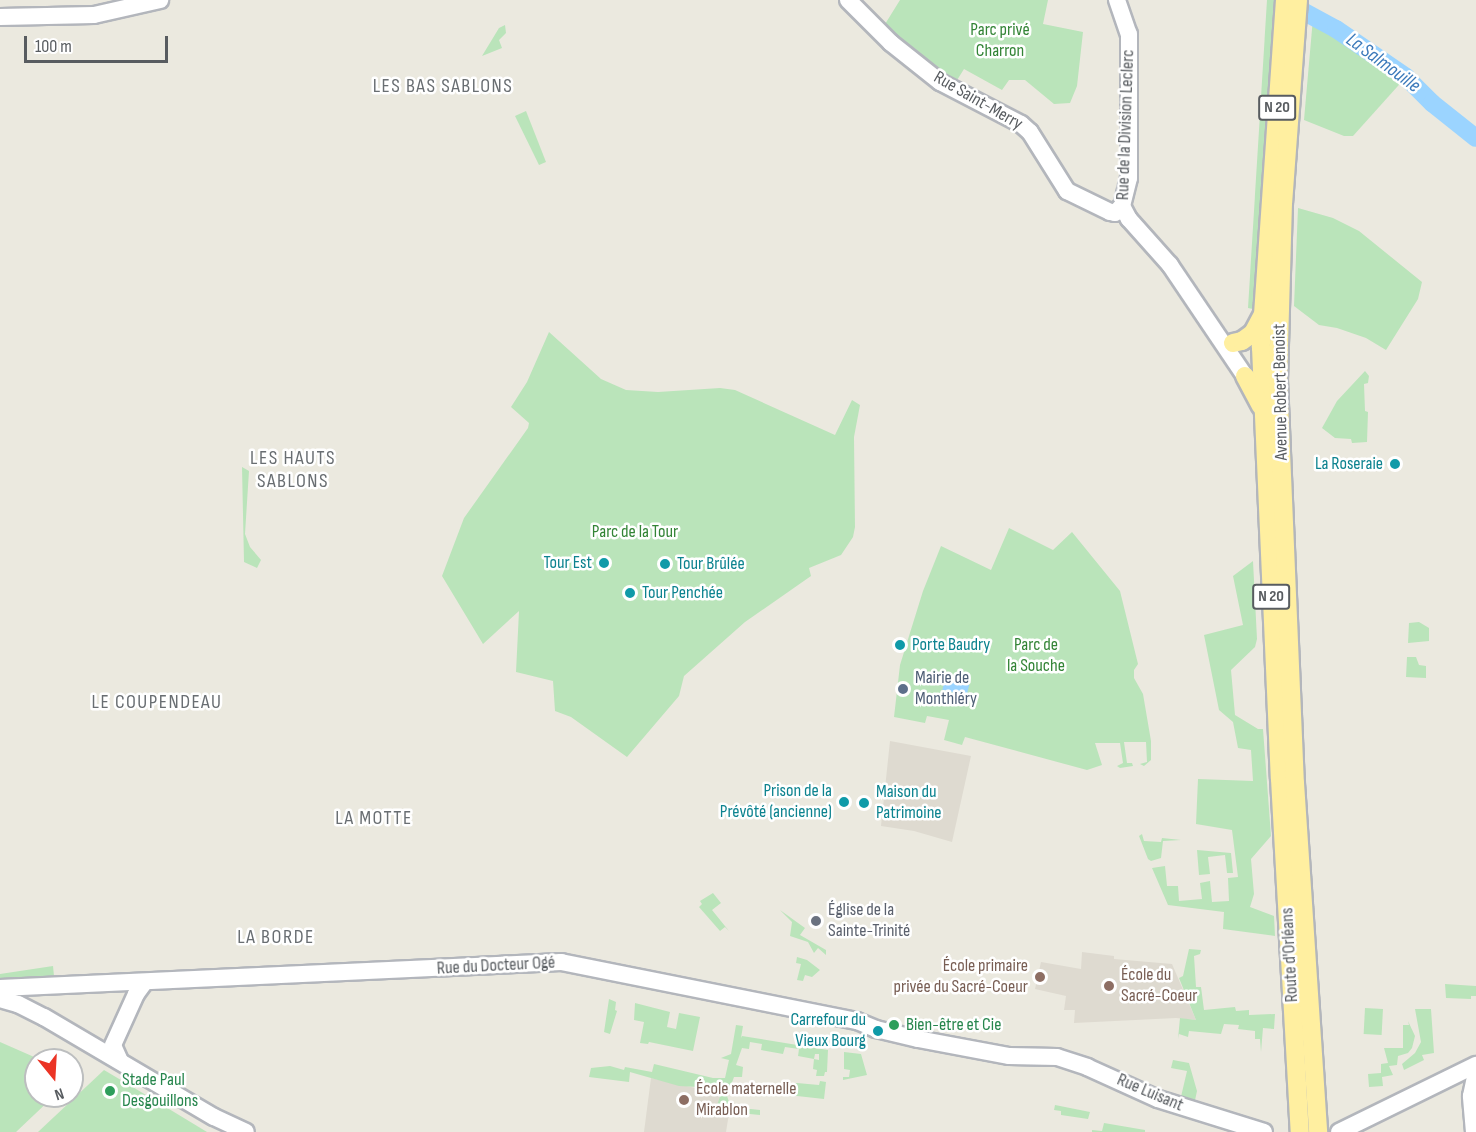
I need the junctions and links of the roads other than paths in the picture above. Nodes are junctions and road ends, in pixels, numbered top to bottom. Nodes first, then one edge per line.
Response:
1 (160, 0) edge
2 (848, 0) edge
3 (1118, 0) edge
4 (1298, 0) edge
5 (1288, 12) edge
6 (0, 17) edge
7 (1122, 213) junction
8 (1262, 315) junction
9 (1244, 351) junction
10 (1280, 352) junction
11 (1245, 376) joint
12 (1264, 415) junction
13 (1282, 452) junction
14 (1288, 781) junction
15 (53, 987) junction
16 (135, 987) junction
17 (0, 988) edge
18 (0, 999) edge
19 (44, 1017) junction
20 (110, 1050) junction
21 (984, 1051) joint
22 (1476, 1065) edge
23 (1476, 1074) edge
24 (1423, 1091) junction
25 (1471, 1096) junction
26 (246, 1132) edge
27 (1264, 1132) edge
28 (1300, 1132) edge
29 (1318, 1132) edge
30 (1339, 1132) edge
31 (1474, 1132) edge

1 - 6 main road
2 - 7 main road, Rue Saint-Merry
3 - 7 main road, Rue de la Division Leclerc
4 - 5 main road, Avenue Robert Benoist / N 20
5 - 8 main road, Avenue Robert Benoist / N 20
5 - 10 main road, Avenue Robert Benoist / N 20
7 - 9 main road, Rue de la Division Leclerc
8 - 9 main road, Avenue Robert Benoist / N 20
8 - 9 main road
9 - 10 main road
9 - 11 main road, Rue de la Division Leclerc
9 - 12 main road, Avenue Robert Benoist / N 20
9 - 13 main road
10 - 13 main road, Avenue Robert Benoist / N 20
11 - 12 main road
12 - 14 main road, Avenue Robert Benoist / N 20
13 - 14 main road, Avenue Robert Benoist / N 20
14 - 28 main road, Route d'Orléans / N 20
14 - 29 main road, Route d'Orléans / N 20
15 - 16 main road, Rue du Docteur Ogé
15 - 17 main road, Rue du Docteur Ogé
15 - 19 main road
16 - 20 main road
16 - 21 main road, Rue du Docteur Ogé
18 - 19 main road
19 - 20 main road
20 - 26 main road
21 - 27 main road, Rue Luisant
22 - 24 main road
23 - 25 main road
24 - 25 main road
24 - 30 main road
25 - 31 main road

